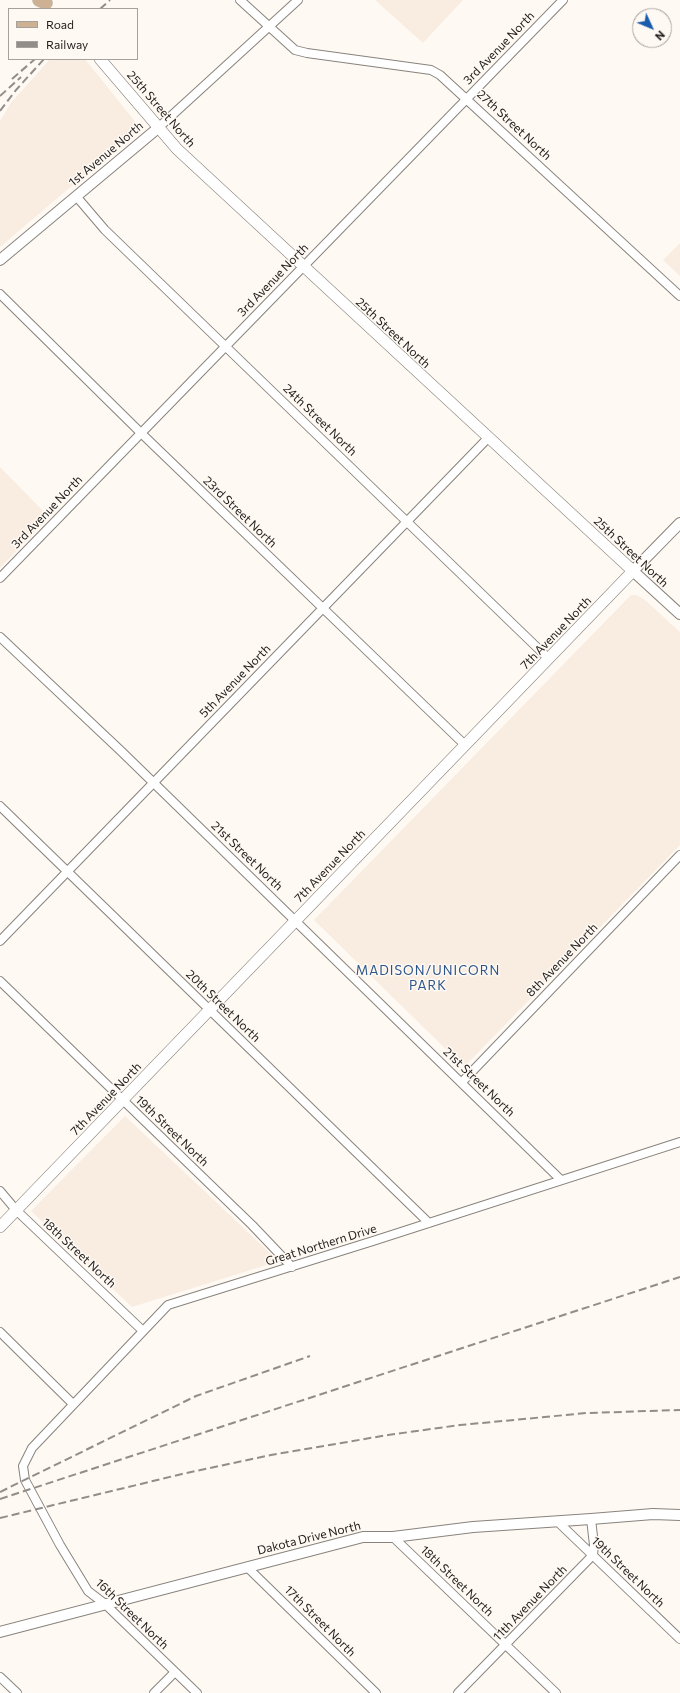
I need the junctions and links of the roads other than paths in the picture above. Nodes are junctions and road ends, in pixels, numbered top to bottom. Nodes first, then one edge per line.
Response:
1 (240, 0) edge
2 (298, 0) edge
3 (563, 0) edge
4 (268, 26) junction
5 (101, 60) edge
6 (467, 98) junction
7 (158, 128) junction
8 (76, 196) junction
9 (0, 260) edge
10 (303, 267) junction
11 (0, 294) edge
12 (680, 296) edge
13 (226, 346) junction
14 (141, 433) junction
15 (488, 438) junction
16 (407, 521) junction
17 (680, 523) edge
18 (633, 571) junction
19 (0, 578) edge
20 (323, 608) junction
21 (680, 614) edge
22 (0, 637) edge
23 (549, 659) junction
24 (465, 745) junction
25 (154, 783) junction
26 (0, 806) edge
27 (680, 855) edge
28 (68, 872) junction
29 (296, 920) junction
30 (0, 941) edge
31 (0, 981) edge
32 (210, 1010) junction
33 (462, 1082) junction
34 (123, 1100) junction
35 (680, 1142) edge
36 (561, 1180) junction
37 (0, 1191) edge
38 (16, 1210) junction
39 (429, 1223) junction
40 (0, 1226) edge
41 (292, 1267) junction
42 (143, 1331) junction
43 (0, 1332) edge
44 (73, 1404) junction
45 (26, 1458) joint
46 (680, 1515) edge
47 (591, 1519) junction
48 (558, 1522) junction
49 (394, 1537) junction
50 (593, 1555) junction
51 (247, 1567) junction
52 (105, 1604) junction
53 (0, 1632) edge
54 (680, 1640) edge
55 (506, 1644) junction
56 (175, 1672) junction
57 (0, 1677) edge
58 (16, 1693) edge
59 (154, 1693) edge
60 (196, 1693) edge
61 (376, 1693) edge
62 (458, 1693) edge
63 (556, 1693) edge

1 - 4 street, 27th Street North
2 - 4 street, 1st Avenue North
3 - 6 street, 3rd Avenue North
4 - 6 street, 27th Street North
4 - 7 street, 1st Avenue North
5 - 7 main road, 25th Street North
6 - 10 street, 3rd Avenue North
6 - 12 street, 27th Street North
7 - 8 street, 1st Avenue North
7 - 10 main road, 25th Street North
8 - 9 street, 1st Avenue North
8 - 13 street, 24th Street North
10 - 13 street, 3rd Avenue North
10 - 15 main road, 25th Street North
11 - 14 street, 23rd Street North
13 - 14 street, 3rd Avenue North
13 - 16 street, 24th Street North
14 - 19 street, 3rd Avenue North
14 - 20 street, 23rd Street North
15 - 16 street, 5th Avenue North
15 - 18 main road, 25th Street North
16 - 20 street, 5th Avenue North
16 - 23 street, 24th Street North
17 - 18 street, 7th Avenue North
18 - 21 street, 25th Street North
18 - 23 main road, 7th Avenue North
20 - 24 street, 23rd Street North
20 - 25 street, 5th Avenue North
22 - 25 street, 21st Street North
23 - 24 main road, 7th Avenue North
24 - 29 main road, 7th Avenue North
25 - 28 street, 5th Avenue North
25 - 29 street, 21st Street North
26 - 28 street, 20th Street North
27 - 33 street, 8th Avenue North
28 - 30 street, 5th Avenue North
28 - 32 street, 20th Street North
29 - 32 main road, 7th Avenue North
29 - 33 street, 21st Street North
31 - 34 street, 19th Street North
32 - 34 main road, 7th Avenue North
32 - 39 street, 20th Street North
33 - 36 street, 21st Street North
34 - 38 main road, 7th Avenue North
34 - 41 street, 19th Street North
35 - 36 street, Great Northern Drive
36 - 39 street, Great Northern Drive
37 - 38 street, 18th Street North
38 - 40 main road, 7th Avenue North
38 - 42 street, 18th Street North
39 - 41 street, Great Northern Drive
41 - 42 street, Great Northern Drive
42 - 44 street, Great Northern Drive
43 - 44 street
44 - 45 street, Great Northern Drive
45 - 52 street, 16th Street North
46 - 47 street, Dakota Drive North
47 - 48 street, Dakota Drive North
47 - 50 street
48 - 49 street, Dakota Drive North
48 - 50 street, 19th Street North
49 - 51 street, Dakota Drive North
49 - 55 street, 18th Street North
50 - 54 street, 19th Street North
50 - 55 street, 11th Avenue North
51 - 52 street, Dakota Drive North
51 - 61 street, 17th Street North
52 - 53 street, Dakota Drive North
52 - 56 street, 16th Street North
55 - 62 street, 11th Avenue North
55 - 63 street, 18th Street North
56 - 59 street
56 - 60 street, 16th Street North
57 - 58 street

